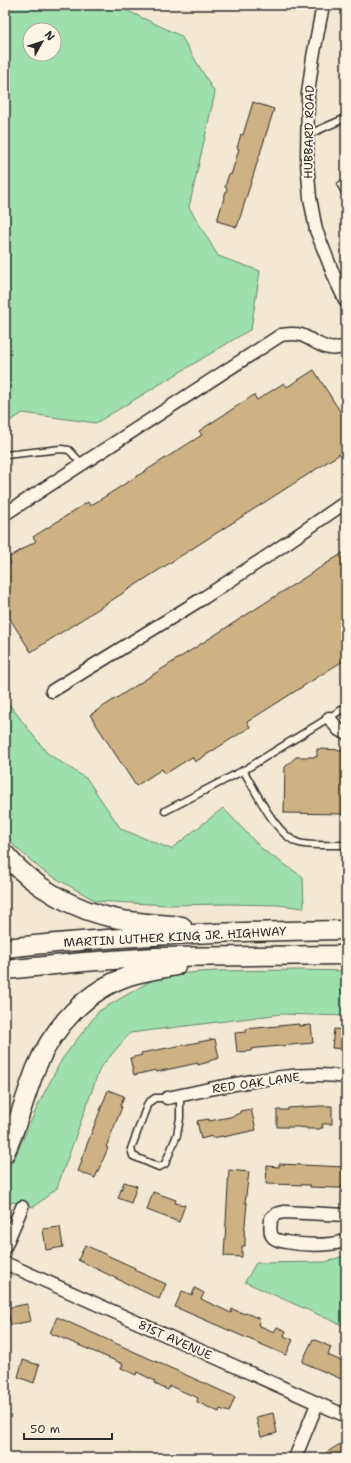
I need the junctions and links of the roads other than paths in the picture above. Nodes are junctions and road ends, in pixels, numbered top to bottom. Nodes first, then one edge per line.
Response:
1 (323, 5) edge
2 (346, 118) edge
3 (307, 135) junction
4 (341, 185) dead end
5 (346, 194) edge
6 (346, 302) edge
7 (346, 345) edge
8 (5, 455) edge
9 (82, 464) junction
10 (346, 502) edge
11 (5, 514) edge
12 (52, 691) dead end
13 (346, 706) edge
14 (329, 718) junction
15 (346, 733) edge
16 (243, 770) junction
17 (165, 811) dead end
18 (346, 845) edge
19 (5, 854) edge
20 (346, 930) edge
21 (237, 932) junction
22 (5, 948) edge
23 (346, 955) edge
24 (241, 957) junction
25 (5, 970) edge
26 (346, 1077) edge
27 (180, 1096) junction
28 (167, 1098) joint
29 (5, 1153) edge
30 (22, 1207) dead end
31 (346, 1215) edge
32 (346, 1241) edge
33 (5, 1247) edge
34 (5, 1264) edge
35 (318, 1404) junction
36 (346, 1416) edge
37 (294, 1458) edge

1 - 3 street, HUBBARD ROAD
2 - 3 lane
3 - 6 street, HUBBARD ROAD
4 - 5 lane
7 - 9 street
8 - 9 lane
9 - 11 street
10 - 12 street
13 - 14 lane
14 - 15 street
14 - 16 lane
16 - 17 lane
16 - 18 lane
19 - 21 main road
20 - 21 main road, MARTIN LUTHER KING JR. HIGHWAY
21 - 22 main road, MARTIN LUTHER KING JR. HIGHWAY
23 - 24 main road, MARTIN LUTHER KING JR. HIGHWAY
24 - 25 main road, MARTIN LUTHER KING JR. HIGHWAY
24 - 29 main road
26 - 27 street, RED OAK LANE
27 - 28 street, RED OAK LANE
27 - 28 lane
30 - 33 street
31 - 32 street
34 - 35 street, 81ST AVENUE
35 - 36 street, 81ST AVENUE
35 - 37 street

